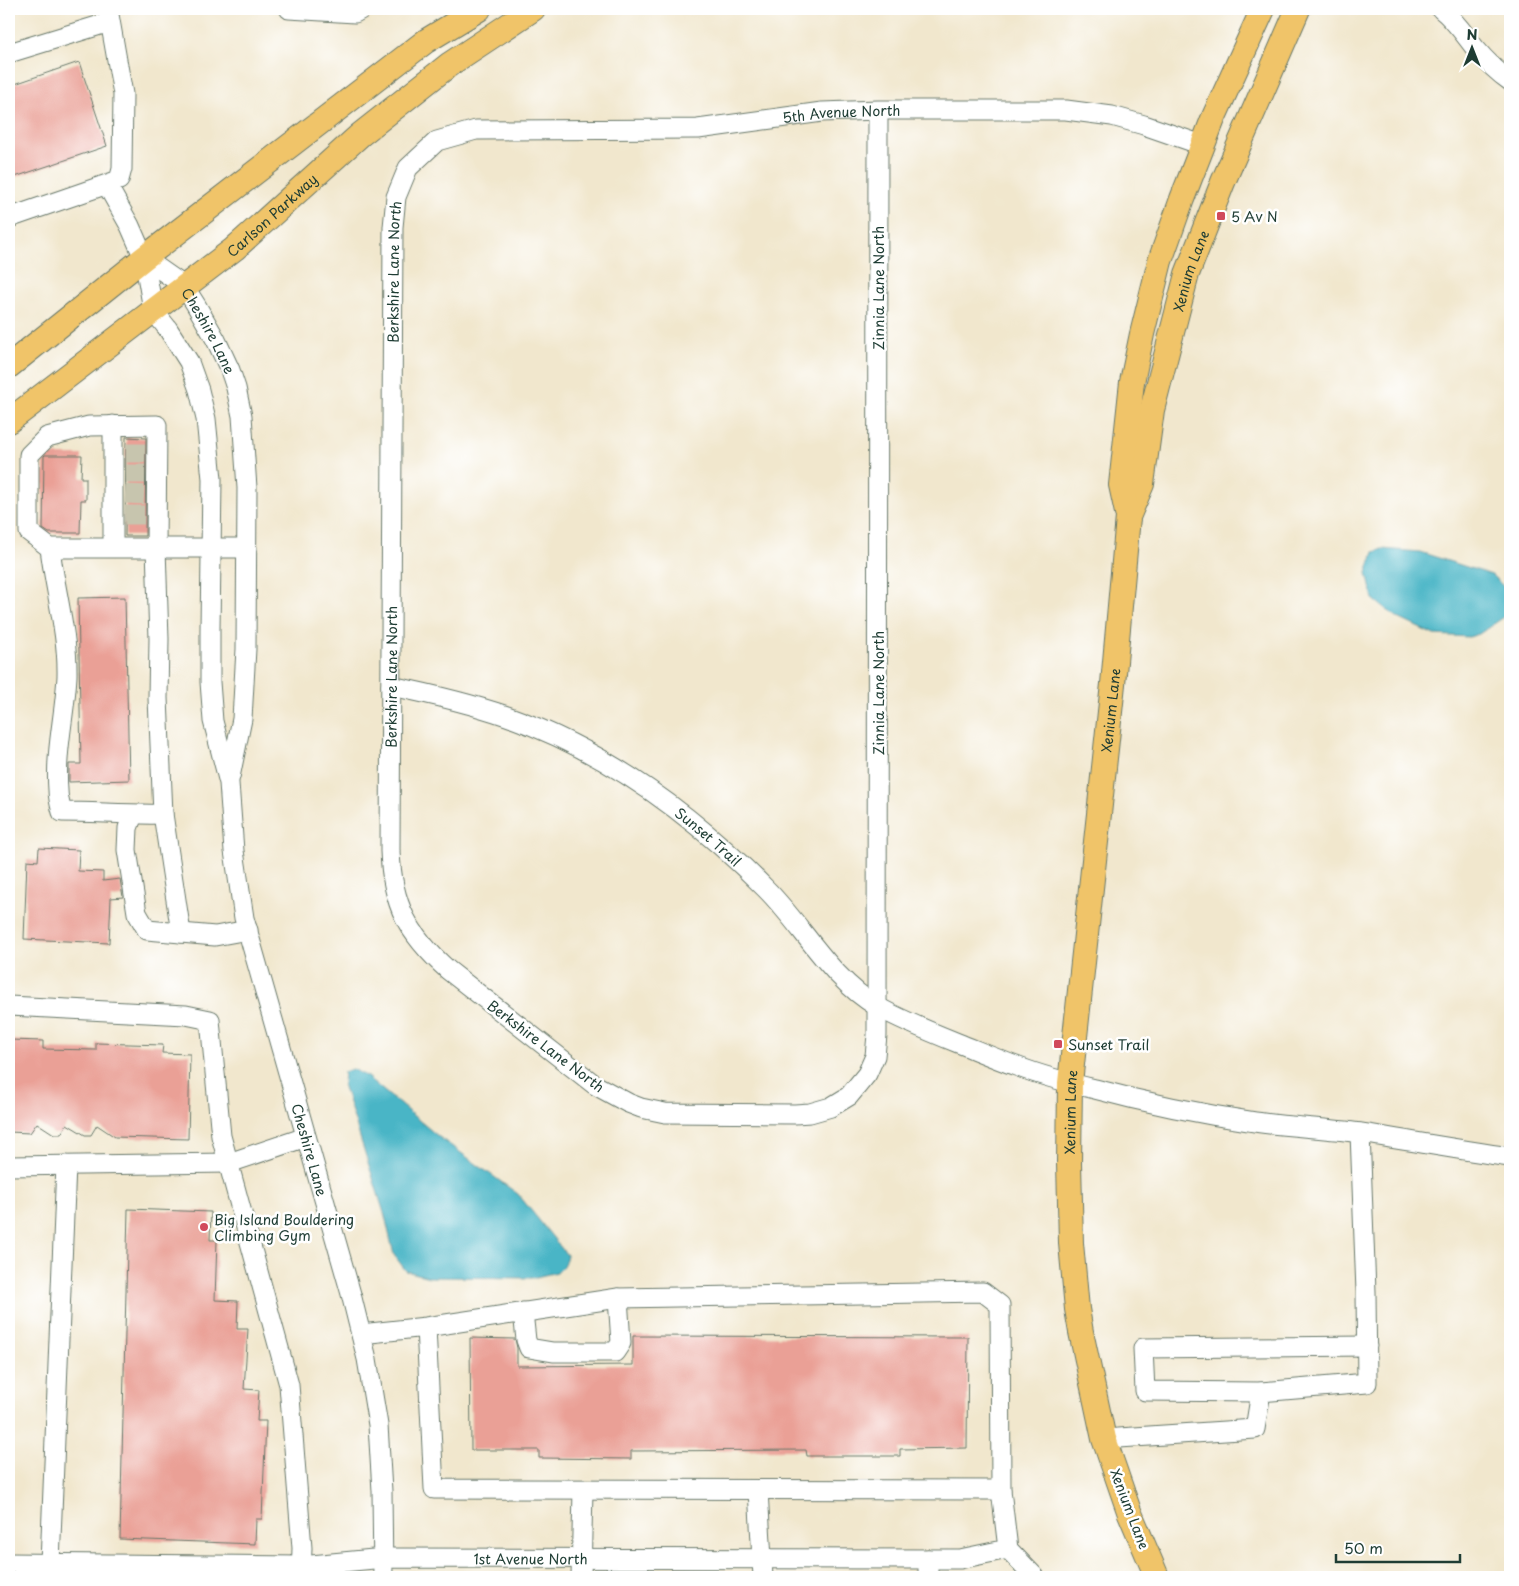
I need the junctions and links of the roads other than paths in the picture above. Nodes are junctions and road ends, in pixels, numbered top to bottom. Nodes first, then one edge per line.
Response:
1 (289, 9) edge
2 (362, 9) edge
3 (479, 9) edge
4 (532, 9) edge
5 (1263, 9) edge
6 (1298, 9) edge
7 (1441, 9) edge
8 (109, 15) edge
9 (9, 53) edge
10 (1510, 81) edge
11 (878, 110) junction
12 (476, 130) joint
13 (1202, 145) junction
14 (107, 186) junction
15 (9, 218) edge
16 (144, 258) junction
17 (184, 286) junction
18 (153, 310) junction
19 (9, 366) edge
20 (9, 420) edge
21 (113, 425) junction
22 (1128, 517) junction
23 (113, 547) junction
24 (50, 548) junction
25 (156, 548) junction
26 (211, 548) junction
27 (247, 548) junction
28 (391, 686) junction
29 (229, 783) junction
30 (163, 814) junction
31 (133, 815) junction
32 (248, 930) junction
33 (180, 933) junction
34 (9, 1006) edge
35 (877, 1006) junction
36 (1070, 1083) junction
37 (682, 1114) joint
38 (1360, 1133) junction
39 (306, 1137) junction
40 (1510, 1157) edge
41 (229, 1163) junction
42 (66, 1165) junction
43 (9, 1166) edge
44 (618, 1298) junction
45 (523, 1312) junction
46 (426, 1327) junction
47 (361, 1334) junction
48 (1367, 1346) junction
49 (1261, 1392) junction
50 (1104, 1439) junction
51 (583, 1490) junction
52 (758, 1490) junction
53 (1001, 1490) junction
54 (1008, 1549) junction
55 (384, 1558) junction
56 (580, 1558) junction
57 (9, 1563) edge
58 (50, 1563) junction
59 (763, 1568) edge
60 (928, 1568) edge
61 (301, 1572) edge
62 (383, 1577) edge
63 (581, 1577) edge
64 (1035, 1577) edge
65 (1157, 1577) edge

1 - 2 street
3 - 16 main road
4 - 17 main road, Carlson Parkway
5 - 13 main road, Xenium Lane
6 - 22 main road, Xenium Lane
7 - 10 street
8 - 9 street
8 - 14 street
11 - 12 street, 5th Avenue North
11 - 13 street, 5th Avenue North
11 - 35 street, Zinnia Lane North
12 - 28 street, Berkshire Lane North
13 - 22 main road, Xenium Lane
14 - 15 street
14 - 16 street
16 - 17 street, Cheshire Lane
16 - 18 street, Cheshire Lane
16 - 19 main road
17 - 18 main road, Carlson Parkway
17 - 27 street, Cheshire Lane
18 - 20 main road, Carlson Parkway
18 - 26 street, Cheshire Lane
21 - 23 street
21 - 24 street
21 - 25 street
22 - 36 main road, Xenium Lane
23 - 24 street
23 - 25 street
24 - 31 street
25 - 26 street
25 - 30 street
26 - 27 street
26 - 29 street, Cheshire Lane
27 - 29 street, Cheshire Lane
28 - 35 street, Sunset Trail
28 - 37 street, Berkshire Lane North
29 - 32 street, Cheshire Lane
30 - 31 street
30 - 33 street
31 - 33 street
32 - 33 street
32 - 39 street, Cheshire Lane
34 - 41 street
35 - 36 street, Sunset Trail
35 - 37 street, Zinnia Lane North
36 - 38 street, Sunset Trail
36 - 50 main road, Xenium Lane
38 - 40 street, Sunset Trail
38 - 48 street
39 - 41 street
39 - 47 street, Cheshire Lane
41 - 42 street
41 - 61 street
42 - 43 street
42 - 58 street
44 - 45 street
44 - 45 street
44 - 53 street
45 - 46 street
46 - 47 street
46 - 51 street
47 - 55 street, Cheshire Lane
48 - 49 street
48 - 49 street
49 - 50 street
50 - 65 main road, Xenium Lane
51 - 52 street
51 - 56 street
52 - 53 street
52 - 59 street
53 - 54 street
54 - 60 street, 1st Avenue North
54 - 64 street
55 - 56 street, 1st Avenue North
55 - 61 street, 1st Avenue North
55 - 62 street, Cheshire Lane
56 - 59 street, 1st Avenue North
56 - 63 street
57 - 58 street, 1st Avenue North
58 - 61 street, 1st Avenue North
59 - 60 street, 1st Avenue North

